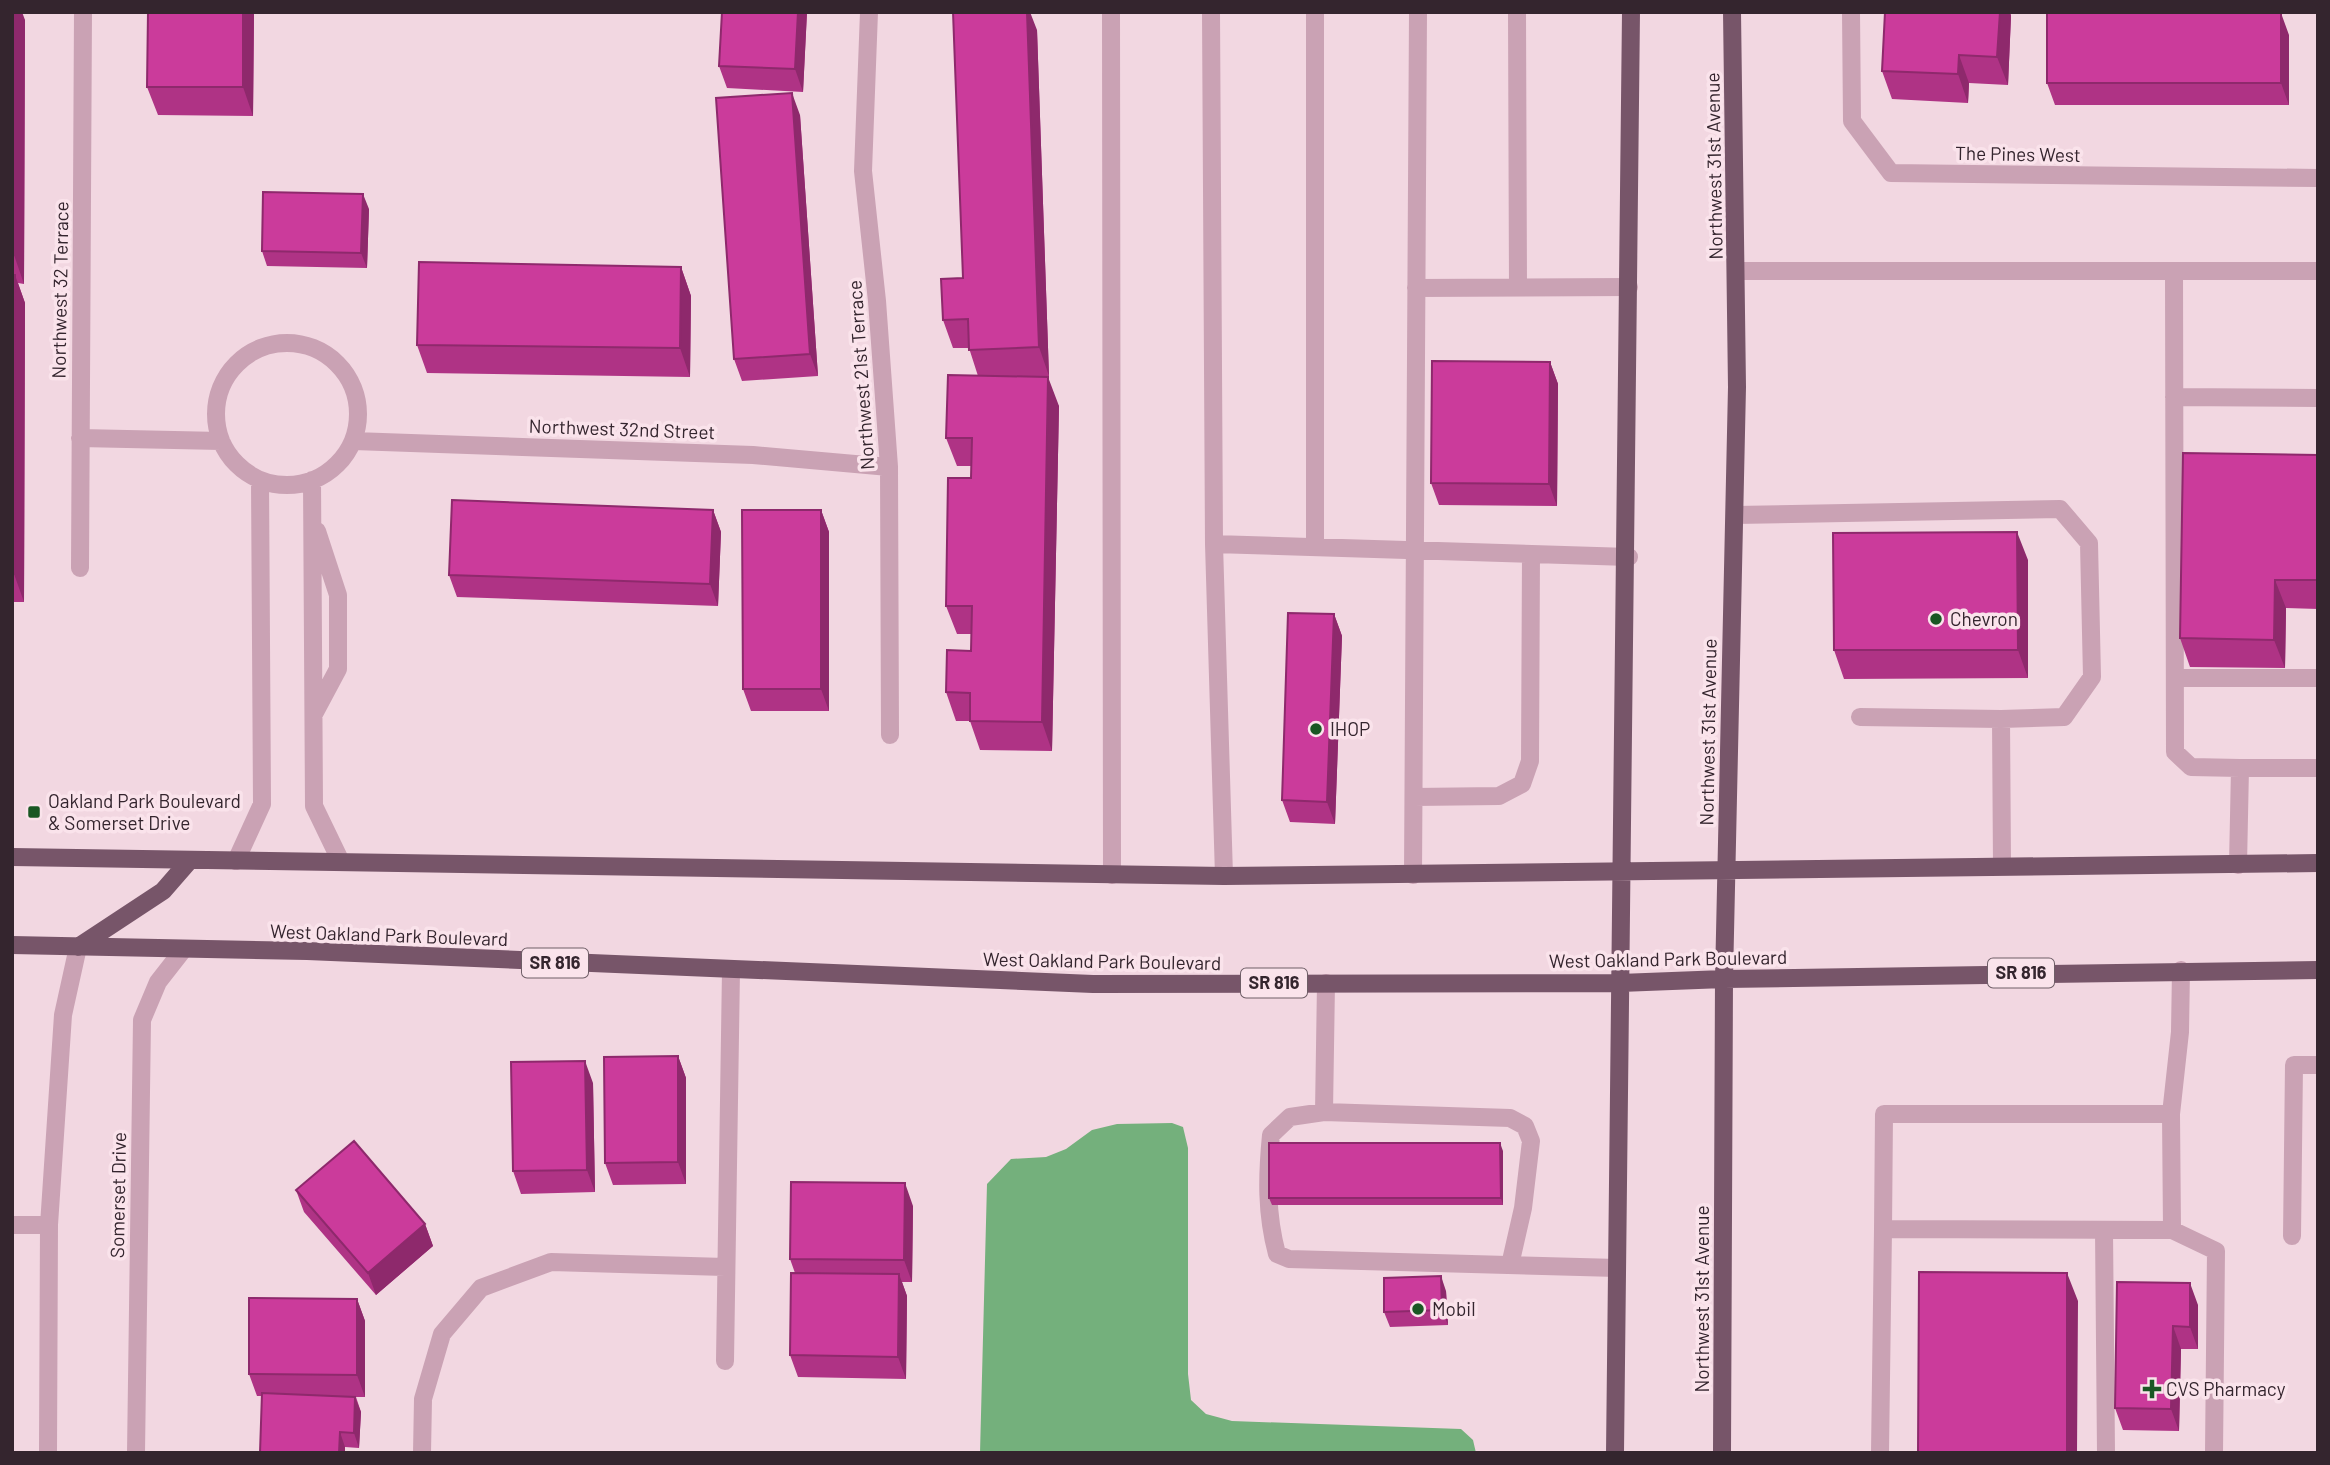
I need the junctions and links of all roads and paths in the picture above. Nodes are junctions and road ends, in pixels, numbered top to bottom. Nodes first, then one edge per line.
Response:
1 (83, 12) edge
2 (869, 12) edge
3 (1111, 12) edge
4 (1211, 12) edge
5 (1315, 12) edge
6 (1418, 12) edge
7 (1517, 12) edge
8 (1631, 12) edge
9 (1732, 12) edge
10 (1851, 12) edge
11 (2318, 178) edge
12 (1736, 271) junction
13 (2174, 271) junction
14 (2318, 271) edge
15 (1518, 287) junction
16 (1629, 287) junction
17 (1416, 288) junction
18 (2175, 397) junction
19 (2318, 398) edge
20 (80, 438) junction
21 (354, 441) junction
22 (221, 442) junction
23 (889, 467) junction
24 (260, 480) junction
25 (312, 480) junction
26 (1735, 515) junction
27 (312, 516) junction
28 (1214, 544) junction
29 (1315, 547) junction
30 (1415, 550) junction
31 (1531, 554) junction
32 (1629, 556) junction
33 (80, 568) dead end
34 (2175, 678) junction
35 (2318, 678) edge
36 (312, 717) junction
37 (1860, 717) dead end
38 (2001, 719) junction
39 (890, 735) dead end
40 (2240, 768) junction
41 (2318, 768) edge
42 (1414, 797) junction
43 (12, 857) edge
44 (190, 860) junction
45 (236, 861) junction
46 (341, 862) junction
47 (2318, 863) edge
48 (2238, 865) junction
49 (2002, 866) junction
50 (1624, 871) junction
51 (1726, 872) junction
52 (1112, 875) junction
53 (1413, 875) junction
54 (1224, 876) junction
55 (12, 945) edge
56 (78, 947) junction
57 (183, 950) junction
58 (731, 970) junction
59 (2181, 970) junction
60 (2318, 970) edge
61 (1724, 978) junction
62 (1326, 983) junction
63 (1620, 983) junction
64 (2318, 1065) edge
65 (1324, 1112) junction
66 (2171, 1114) junction
67 (12, 1225) edge
68 (49, 1225) junction
69 (1883, 1229) junction
70 (2104, 1230) junction
71 (2172, 1230) junction
72 (2292, 1236) dead end
73 (1510, 1265) junction
74 (725, 1267) junction
75 (1617, 1268) junction
76 (725, 1361) dead end
77 (2214, 1444) edge
78 (48, 1453) edge
79 (136, 1453) edge
80 (422, 1453) edge
81 (1615, 1453) edge
82 (1723, 1453) edge
83 (1880, 1453) edge
84 (2106, 1453) edge
85 (2204, 1453) edge

1 - 20 street, Northwest 32 Terrace
2 - 23 street, Northwest 21st Terrace
3 - 52 street
4 - 28 street
5 - 29 street
6 - 17 street
7 - 15 street
8 - 16 main road
9 - 12 main road, Northwest 31st Avenue
10 - 11 street, The Pines West
12 - 13 street
12 - 26 main road, Northwest 31st Avenue
13 - 14 street
13 - 18 street
15 - 16 street
15 - 17 street
16 - 32 main road
17 - 30 street
18 - 19 street
18 - 34 street
20 - 22 street
20 - 33 street, Northwest 32 Terrace
21 - 22 street
21 - 23 street, Northwest 32nd Street
21 - 25 street
22 - 24 street
23 - 39 street, Northwest 21st Terrace
24 - 25 street
24 - 45 street
25 - 27 street
26 - 38 street
26 - 51 main road, Northwest 31st Avenue
27 - 36 street
27 - 36 street
28 - 29 street
28 - 54 street
29 - 30 street
30 - 31 street
30 - 42 street
31 - 32 street
31 - 42 street
32 - 50 main road
34 - 35 street
34 - 40 street
36 - 46 street
37 - 38 street
38 - 49 street
40 - 41 street
40 - 48 street
42 - 53 street
43 - 44 main road
44 - 45 main road
44 - 56 main road
45 - 46 main road
46 - 52 main road
47 - 48 main road
48 - 49 main road
49 - 51 main road
50 - 51 main road
50 - 53 main road
50 - 63 main road
51 - 61 main road, Northwest 31st Avenue
52 - 54 main road
53 - 54 main road
55 - 56 main road, West Oakland Park Boulevard / SR 816
56 - 57 main road, West Oakland Park Boulevard / SR 816
56 - 68 street
57 - 58 main road, West Oakland Park Boulevard / SR 816
57 - 79 street, Somerset Drive
58 - 62 main road, West Oakland Park Boulevard / SR 816
58 - 74 street
59 - 60 main road, West Oakland Park Boulevard / SR 816
59 - 61 main road, West Oakland Park Boulevard / SR 816
59 - 66 street
61 - 63 main road, West Oakland Park Boulevard / SR 816
61 - 82 main road, Northwest 31st Avenue
62 - 63 main road, West Oakland Park Boulevard / SR 816
62 - 65 street
63 - 75 main road
64 - 72 street
65 - 73 street
65 - 73 street
66 - 69 street
66 - 71 street
67 - 68 street
68 - 78 street
69 - 70 street
69 - 83 street
70 - 71 street
70 - 84 street
71 - 77 street
73 - 75 street
74 - 76 street
74 - 80 street
75 - 81 main road
77 - 85 street

